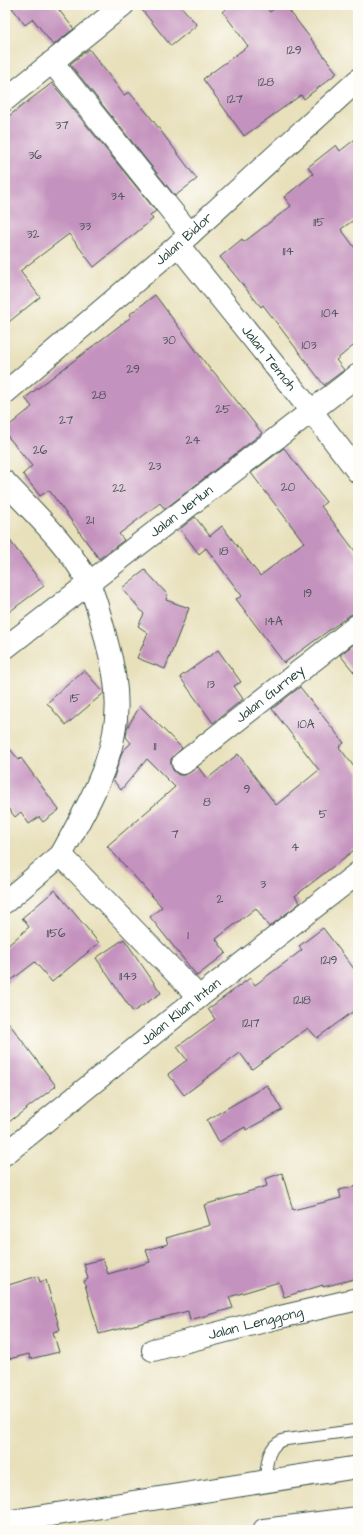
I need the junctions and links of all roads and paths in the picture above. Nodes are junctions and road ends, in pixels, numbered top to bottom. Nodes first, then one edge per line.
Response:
1 (124, 5) edge
2 (52, 62) junction
3 (358, 80) edge
4 (5, 100) edge
5 (184, 239) junction
6 (358, 375) edge
7 (5, 393) edge
8 (312, 412) junction
9 (358, 472) edge
10 (5, 482) edge
11 (88, 583) junction
12 (358, 625) edge
13 (5, 648) edge
14 (183, 763) dead end
15 (61, 855) junction
16 (358, 873) edge
17 (5, 902) edge
18 (199, 997) junction
19 (5, 1154) edge
20 (358, 1299) edge
21 (153, 1350) dead end
22 (358, 1430) edge
23 (358, 1467) edge
24 (266, 1482) junction
25 (358, 1518) edge
26 (5, 1522) edge
27 (264, 1530) edge

1 - 2 street
2 - 4 street
2 - 5 street, Jalan Temoh
3 - 5 street, Jalan Bidor
5 - 7 street, Jalan Bidor
5 - 8 street, Jalan Temoh
6 - 8 street, Jalan Jerlun
8 - 9 street, Jalan Temoh
8 - 11 street, Jalan Jerlun
10 - 11 street
11 - 13 street, Jalan Jerlun
11 - 15 street
12 - 14 street, Jalan Gurney
15 - 17 street
15 - 18 street
16 - 18 street, Jalan Klian Intan
18 - 19 street, Jalan Klian Intan
20 - 21 street, Jalan Lenggong
22 - 24 lane
23 - 24 street
24 - 26 street
25 - 27 street

